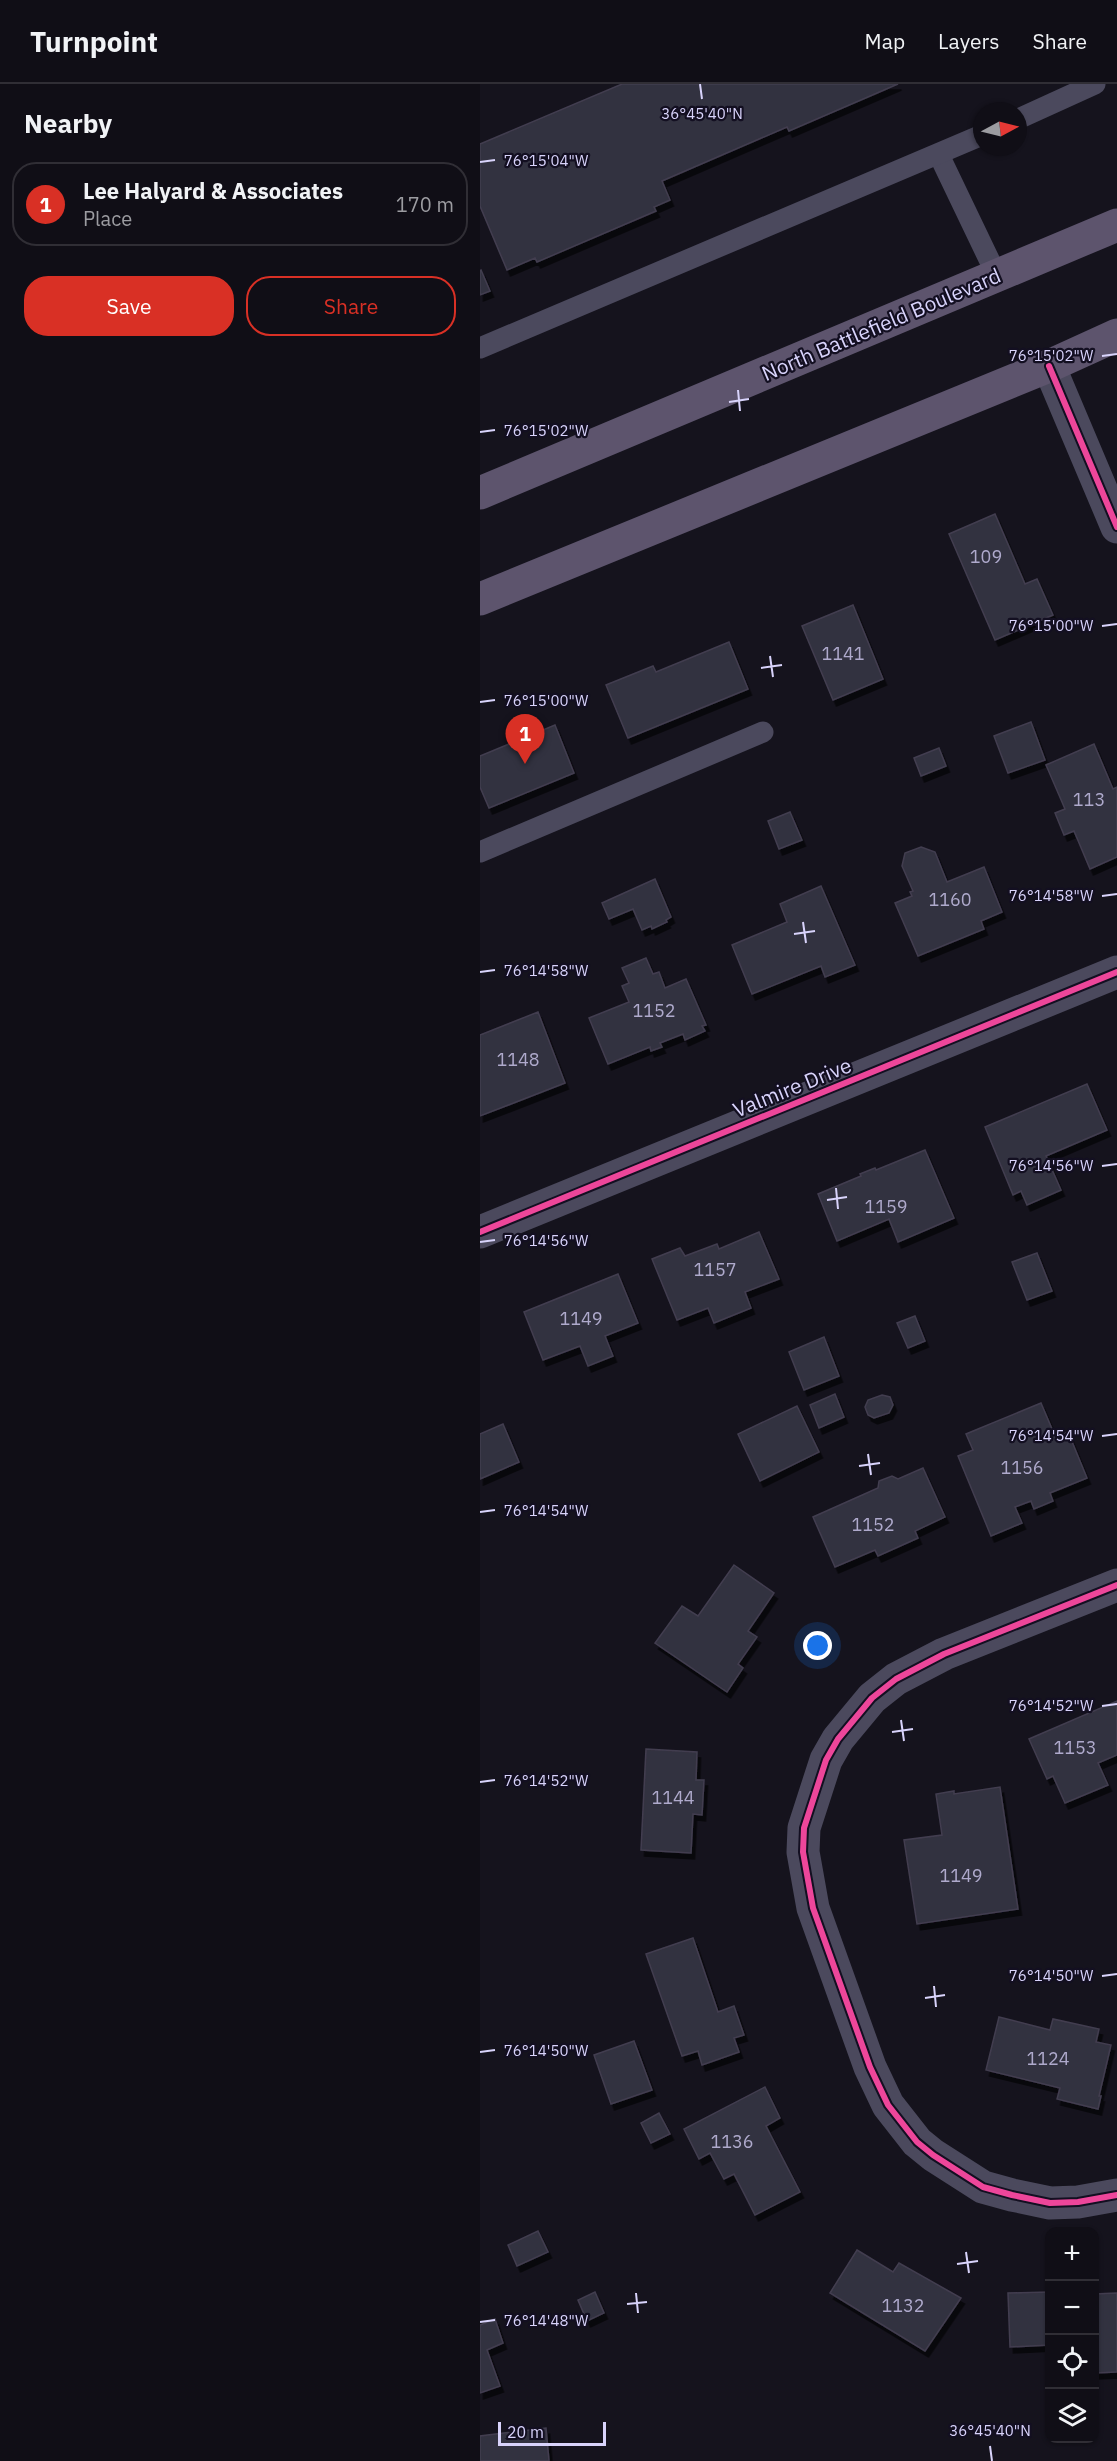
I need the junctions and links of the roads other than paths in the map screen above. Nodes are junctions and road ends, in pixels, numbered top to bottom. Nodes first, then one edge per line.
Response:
1 (1095, 84) edge
2 (1027, 115) edge
3 (973, 139) edge
4 (939, 154) junction
5 (1117, 225) edge
6 (997, 276) junction
7 (1117, 335) edge
8 (480, 348) edge
9 (1049, 366) junction
10 (480, 493) edge
11 (1117, 527) edge
12 (480, 600) edge
13 (763, 732) dead end
14 (480, 852) edge
15 (1117, 972) edge
16 (480, 1232) edge
17 (1117, 1584) edge
18 (1117, 2196) edge

1 - 2 lane
3 - 4 lane
4 - 6 lane
4 - 8 lane
5 - 6 main road, North Battlefield Boulevard
6 - 10 main road, North Battlefield Boulevard
7 - 9 main road
9 - 11 street
9 - 12 main road
13 - 14 lane
15 - 16 street, Valmire Drive
17 - 18 street

